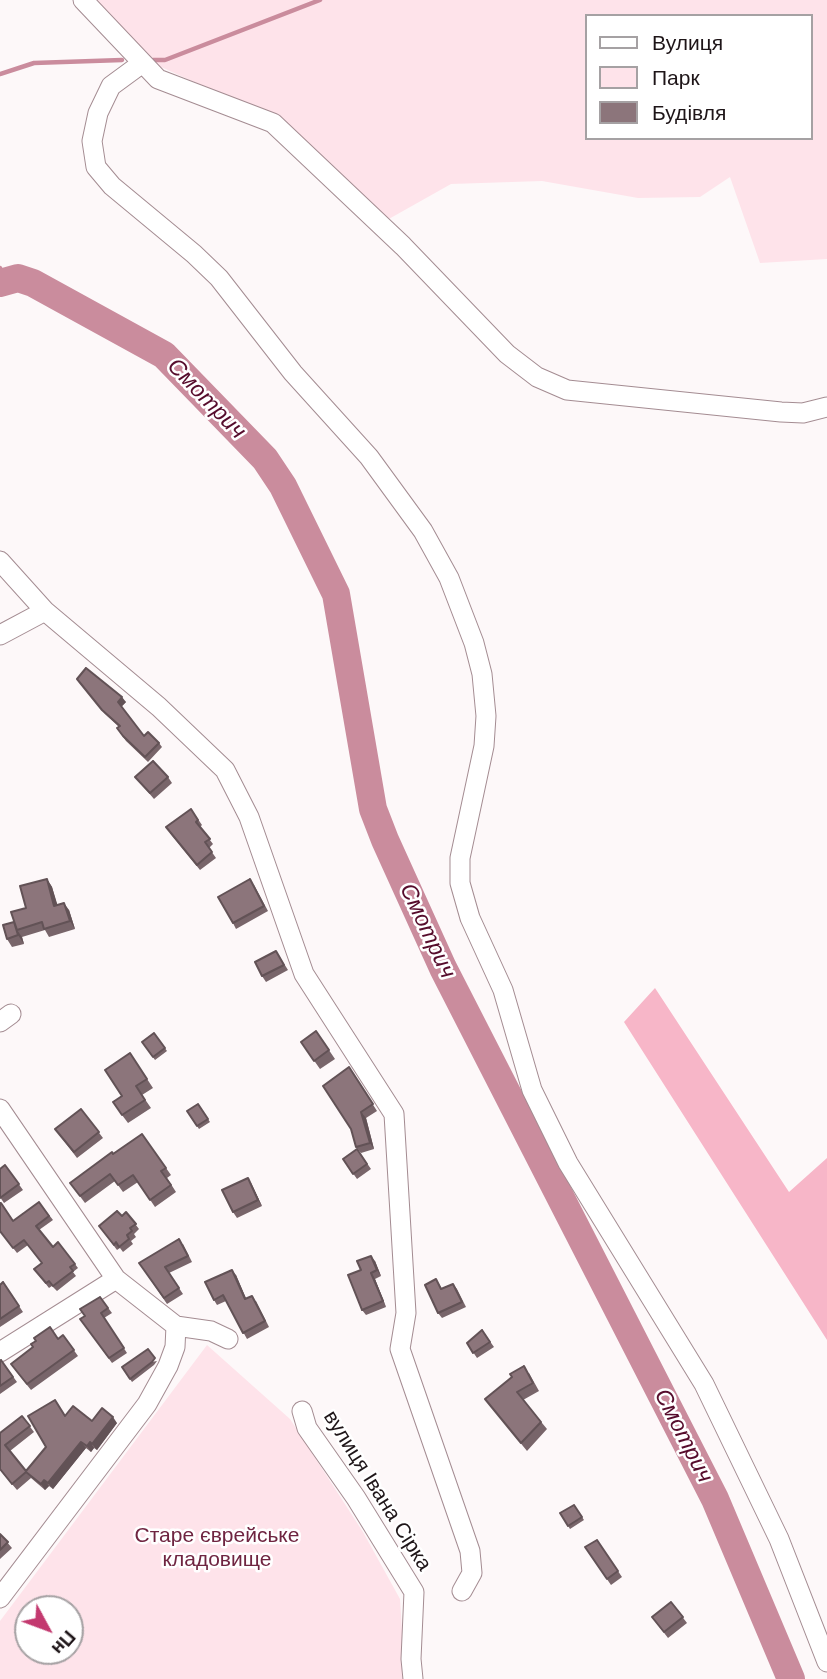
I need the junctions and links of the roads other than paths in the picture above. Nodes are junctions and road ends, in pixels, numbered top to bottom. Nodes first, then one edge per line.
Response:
1 (83, 0) edge
2 (141, 64) junction
3 (827, 407) edge
4 (0, 561) edge
5 (45, 611) junction
6 (0, 635) edge
7 (0, 1109) edge
8 (116, 1279) junction
9 (176, 1326) junction
10 (228, 1339) dead end
11 (0, 1352) edge
12 (302, 1411) dead end
13 (462, 1591) dead end
14 (0, 1598) edge
15 (827, 1662) edge
16 (413, 1679) edge

1 - 2 street
2 - 3 street
2 - 15 street
4 - 5 street
5 - 6 street
5 - 13 street
7 - 8 street
8 - 9 street
8 - 11 street
9 - 10 street
9 - 14 street
12 - 16 street, вулиця Івана Сірка

